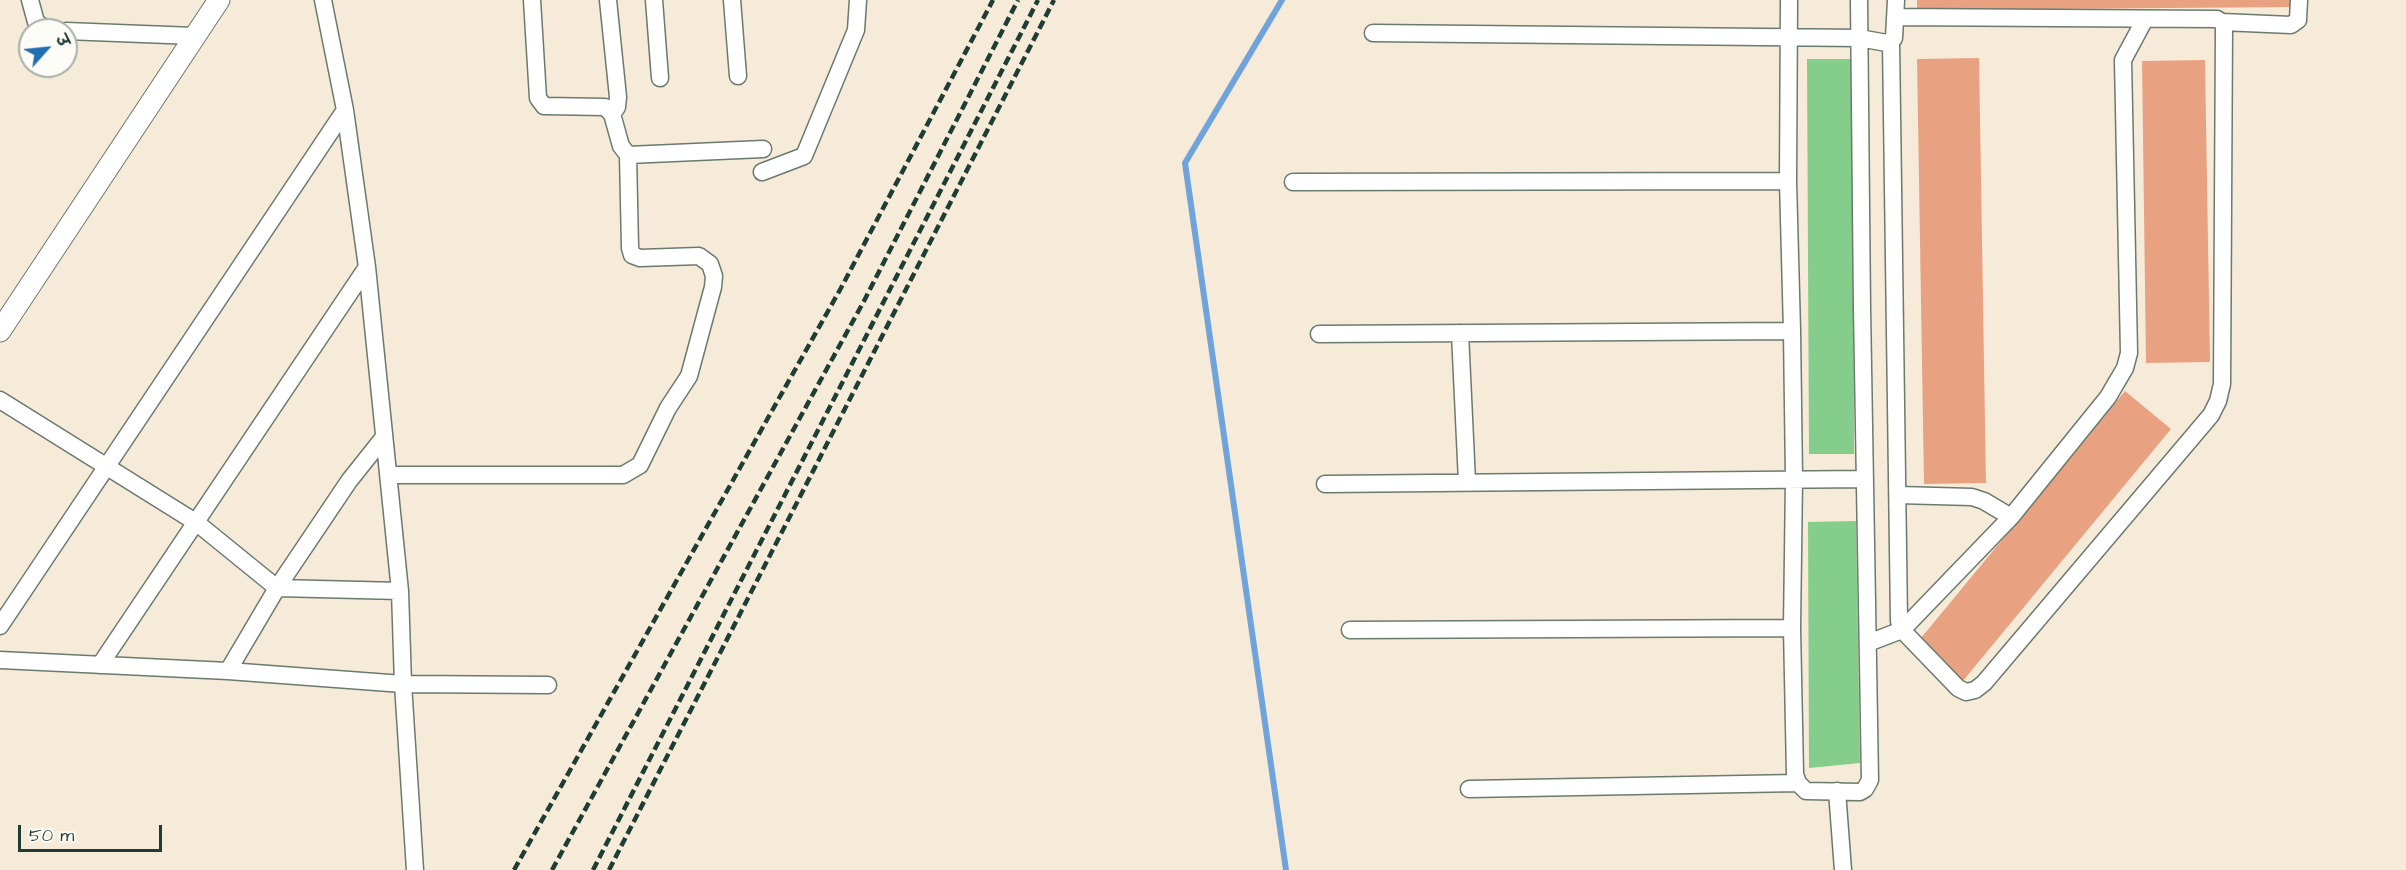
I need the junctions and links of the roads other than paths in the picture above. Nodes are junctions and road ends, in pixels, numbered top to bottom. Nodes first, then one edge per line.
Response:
1 (30, 0) edge
2 (219, 0) edge
3 (323, 0) edge
4 (532, 0) edge
5 (608, 0) edge
6 (654, 0) edge
7 (732, 0) edge
8 (858, 0) edge
9 (1788, 0) edge
10 (1859, 0) edge
11 (1896, 0) edge
12 (2299, 0) edge
13 (1895, 17) junction
14 (35, 18) edge
15 (2145, 19) junction
16 (2222, 22) junction
17 (78, 31) edge
18 (1373, 33) dead end
19 (194, 36) junction
20 (1789, 37) junction
21 (1859, 38) junction
22 (1891, 42) junction
23 (738, 76) dead end
24 (660, 78) dead end
25 (345, 110) junction
26 (612, 114) junction
27 (763, 149) dead end
28 (628, 155) junction
29 (762, 172) dead end
30 (1788, 181) junction
31 (1293, 183) dead end
32 (368, 267) junction
33 (0, 331) edge
34 (1792, 331) junction
35 (1460, 333) junction
36 (1319, 334) dead end
37 (0, 400) edge
38 (384, 436) junction
39 (107, 466) junction
40 (388, 475) junction
41 (1865, 478) junction
42 (1794, 479) junction
43 (1467, 482) junction
44 (1325, 484) dead end
45 (1898, 495) junction
46 (2011, 517) junction
47 (197, 524) junction
48 (277, 588) junction
49 (400, 591) junction
50 (0, 626) edge
51 (1792, 628) junction
52 (1350, 630) dead end
53 (1902, 630) junction
54 (1868, 643) junction
55 (0, 660) edge
56 (100, 665) junction
57 (228, 671) junction
58 (403, 684) junction
59 (548, 685) dead end
60 (1798, 783) junction
61 (1469, 789) dead end
62 (1837, 791) junction
63 (415, 870) edge
64 (1843, 870) edge

1 - 14 street
2 - 19 street
3 - 25 street
4 - 26 street
5 - 26 street
6 - 24 street
7 - 23 street
8 - 29 street
9 - 20 street
10 - 21 street
11 - 13 street
12 - 16 street
13 - 15 street
13 - 22 street
15 - 16 street
15 - 46 street
16 - 53 street
17 - 19 street
18 - 20 street
19 - 33 street
20 - 21 street
20 - 30 street
21 - 22 street
21 - 41 street
22 - 45 street
25 - 32 street
25 - 39 street
26 - 28 street
27 - 28 street
28 - 40 street
30 - 31 street
30 - 34 street
32 - 38 street
32 - 47 street
34 - 35 street
34 - 42 street
35 - 36 street
35 - 43 street
37 - 39 street
38 - 40 street
38 - 48 street
39 - 47 street
39 - 50 street
40 - 49 street
41 - 42 street
41 - 54 street
42 - 43 street
42 - 51 street
43 - 44 street
45 - 46 street
45 - 53 street
46 - 53 street
47 - 48 street
47 - 56 street
48 - 49 street
48 - 57 street
49 - 58 street
51 - 52 street
51 - 60 street
53 - 54 street
54 - 62 street
55 - 56 street
56 - 57 street
57 - 58 street
58 - 59 street
58 - 63 street
60 - 61 street
60 - 62 street
62 - 64 street

